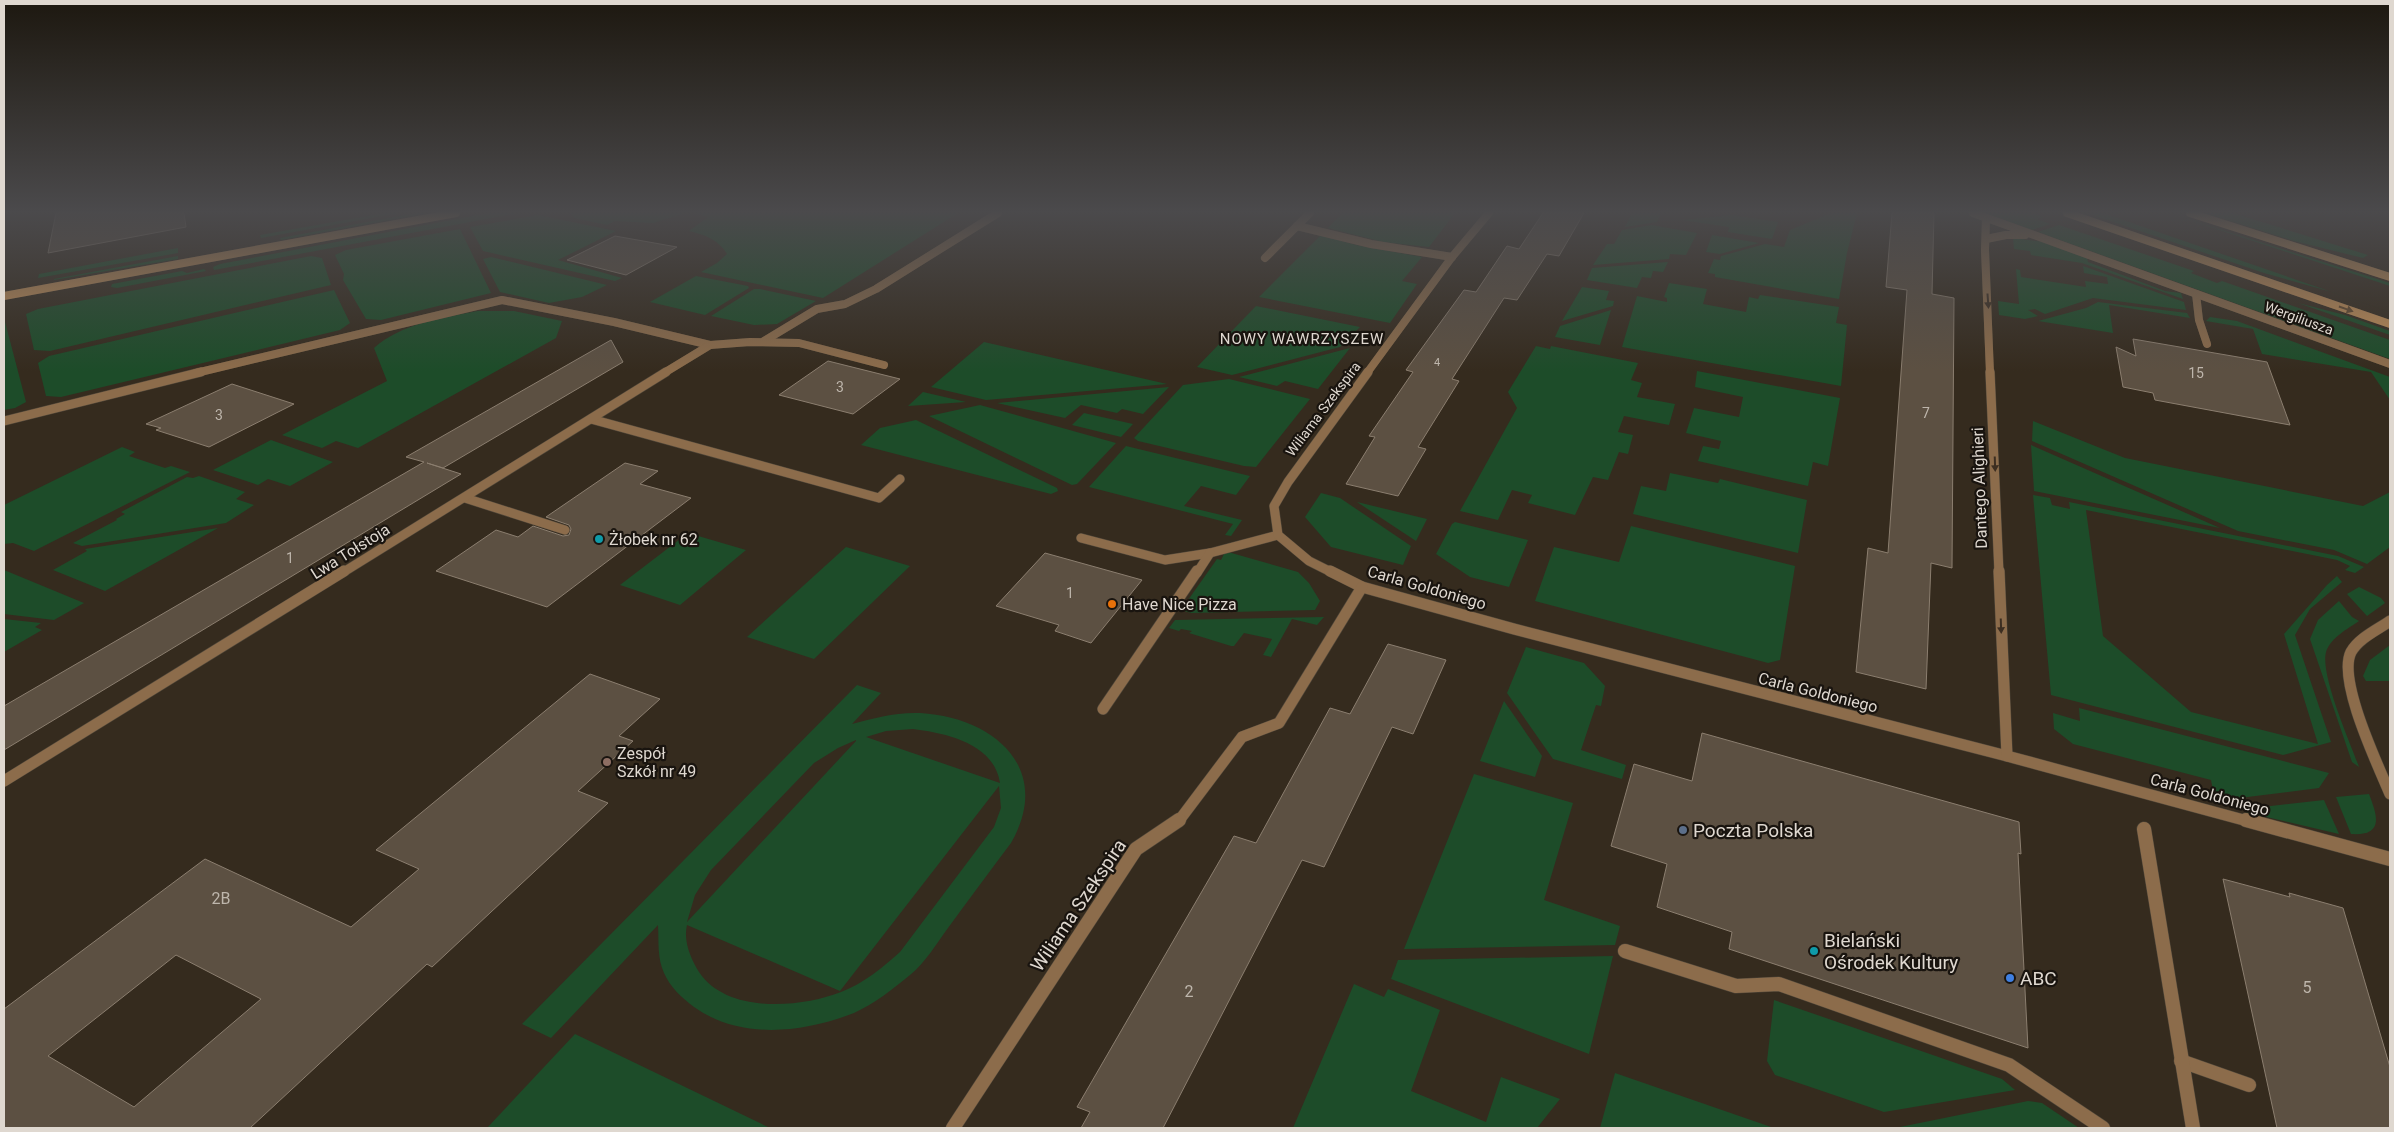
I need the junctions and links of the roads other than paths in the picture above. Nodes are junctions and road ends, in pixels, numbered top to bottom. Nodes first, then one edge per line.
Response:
1 (168, 266) edge
2 (916, 266) edge
3 (1446, 266) edge
4 (1987, 266) edge
5 (2118, 266) edge
6 (2221, 266) edge
7 (2355, 266) edge
8 (2390, 277) edge
9 (2196, 294) junction
10 (4, 296) edge
11 (2390, 324) edge
12 (764, 342) junction
13 (2207, 344) dead end
14 (710, 345) junction
15 (2390, 364) edge
16 (884, 365) dead end
17 (591, 419) junction
18 (4, 421) edge
19 (900, 479) dead end
20 (465, 498) junction
21 (565, 530) dead end
22 (1278, 535) junction
23 (1081, 538) dead end
24 (1210, 553) junction
25 (1362, 586) junction
26 (2390, 621) edge
27 (1104, 709) dead end
28 (2007, 756) junction
29 (4, 781) edge
30 (2390, 794) edge
31 (2144, 829) dead end
32 (2390, 859) edge
33 (1625, 951) dead end
34 (2181, 1061) junction
35 (2249, 1085) dead end
36 (953, 1128) edge
37 (2103, 1128) edge
38 (2193, 1128) edge

1 - 10 main road
2 - 12 street
3 - 22 street, Wiliama Szekspira
4 -> 28 street, Dantego Alighieri
5 - 9 street, Wergiliusza
6 -> 11 main road
7 - 8 main road
9 - 13 street
9 - 15 street, Wergiliusza
12 - 14 street, Lwa Tołstoja
12 - 16 street, Lwa Tołstoja
14 - 17 street, Lwa Tołstoja
14 - 18 street, Lwa Tołstoja
17 - 19 street
17 - 20 street, Lwa Tołstoja
20 - 21 street
20 - 29 street, Lwa Tołstoja
22 - 24 street
22 - 25 street, Carla Goldoniego
23 - 24 street
24 - 27 street
25 - 28 street, Carla Goldoniego
25 - 36 street, Wiliama Szekspira
26 - 30 street
28 - 32 street, Carla Goldoniego
31 - 34 street
33 - 37 street
34 - 35 street
34 - 38 street

